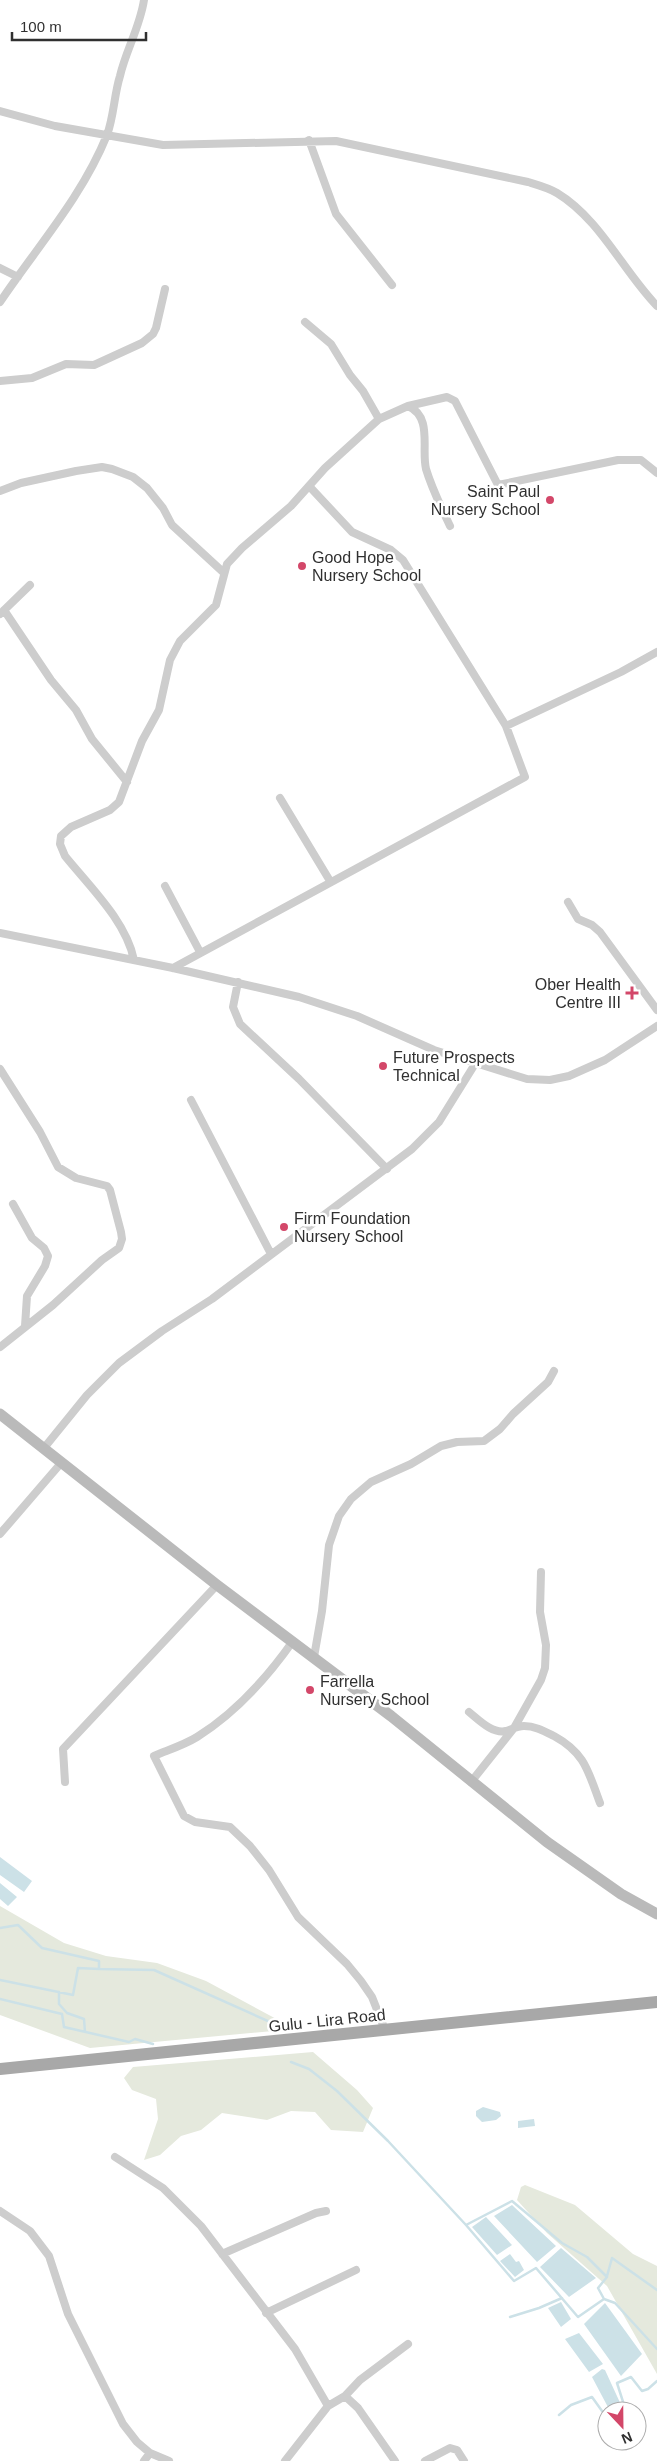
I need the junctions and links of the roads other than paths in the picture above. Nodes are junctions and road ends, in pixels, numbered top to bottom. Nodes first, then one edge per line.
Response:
1 (144, 0) edge
2 (0, 111) edge
3 (106, 136) junction
4 (309, 140) junction
5 (0, 268) edge
6 (18, 277) junction
7 (392, 284) dead end
8 (165, 289) dead end
9 (0, 302) edge
10 (657, 306) edge
11 (305, 322) dead end
12 (0, 380) edge
13 (408, 406) junction
14 (379, 419) junction
15 (657, 472) edge
16 (309, 486) junction
17 (0, 491) edge
18 (450, 526) dead end
19 (223, 572) junction
20 (30, 585) dead end
21 (2, 612) edge
22 (657, 652) edge
23 (506, 726) junction
24 (127, 782) junction
25 (280, 798) dead end
26 (330, 882) junction
27 (166, 886) dead end
28 (568, 902) dead end
29 (0, 933) edge
30 (200, 952) junction
31 (134, 960) junction
32 (173, 968) junction
33 (238, 982) junction
34 (657, 1010) edge
35 (657, 1026) edge
36 (475, 1064) junction
37 (0, 1070) edge
38 (190, 1100) dead end
39 (387, 1169) junction
40 (13, 1204) dead end
41 (272, 1254) junction
42 (25, 1326) junction
43 (0, 1347) edge
44 (554, 1371) dead end
45 (0, 1414) edge
46 (44, 1448) junction
47 (62, 1462) junction
48 (0, 1534) edge
49 (541, 1572) dead end
50 (217, 1585) junction
51 (293, 1641) junction
52 (314, 1657) junction
53 (469, 1712) dead end
54 (514, 1728) junction
55 (65, 1782) dead end
56 (471, 1782) junction
57 (600, 1803) dead end
58 (657, 1914) edge
59 (657, 2002) edge
60 (386, 2030) junction
61 (0, 2069) edge
62 (115, 2157) dead end
63 (0, 2210) edge
64 (326, 2212) dead end
65 (222, 2254) junction
66 (356, 2270) dead end
67 (266, 2312) junction
68 (408, 2344) dead end
69 (345, 2396) junction
70 (328, 2406) junction
71 (150, 2453) junction
72 (144, 2461) edge
73 (168, 2461) edge
74 (285, 2461) edge
75 (395, 2461) edge
76 (425, 2461) edge
77 (464, 2461) edge

1 - 3 street
2 - 3 street
3 - 4 street
3 - 6 street
4 - 7 street
4 - 10 street
5 - 6 street
6 - 9 street
8 - 12 street
11 - 14 street
13 - 14 street
13 - 15 street
13 - 18 street
14 - 16 street
16 - 19 street
16 - 23 street
17 - 19 street
19 - 24 street
20 - 21 street
21 - 24 street
22 - 23 street
23 - 26 street
24 - 31 street
25 - 26 street
26 - 30 street
27 - 30 street
28 - 34 street
29 - 31 street
30 - 32 street
31 - 32 street
32 - 33 street
33 - 36 street
33 - 39 street
35 - 36 street
36 - 39 street
37 - 42 street
38 - 41 street
39 - 41 street
40 - 42 street
41 - 46 street
42 - 43 street
44 - 52 street
45 - 46 street
46 - 47 street
47 - 48 street
47 - 50 street
49 - 54 street
50 - 51 street
50 - 55 street
51 - 52 street
51 - 60 street
52 - 56 street
53 - 54 street
54 - 56 street
54 - 57 street
56 - 58 street
59 - 60 main road, Gulu - Lira Road
60 - 61 main road, Gulu - Lira Road
62 - 65 street
63 - 71 street
64 - 65 street
65 - 67 street
66 - 67 street
67 - 70 street
68 - 69 street
69 - 70 street
69 - 75 street
70 - 74 street
71 - 72 street
71 - 73 street
76 - 77 street

